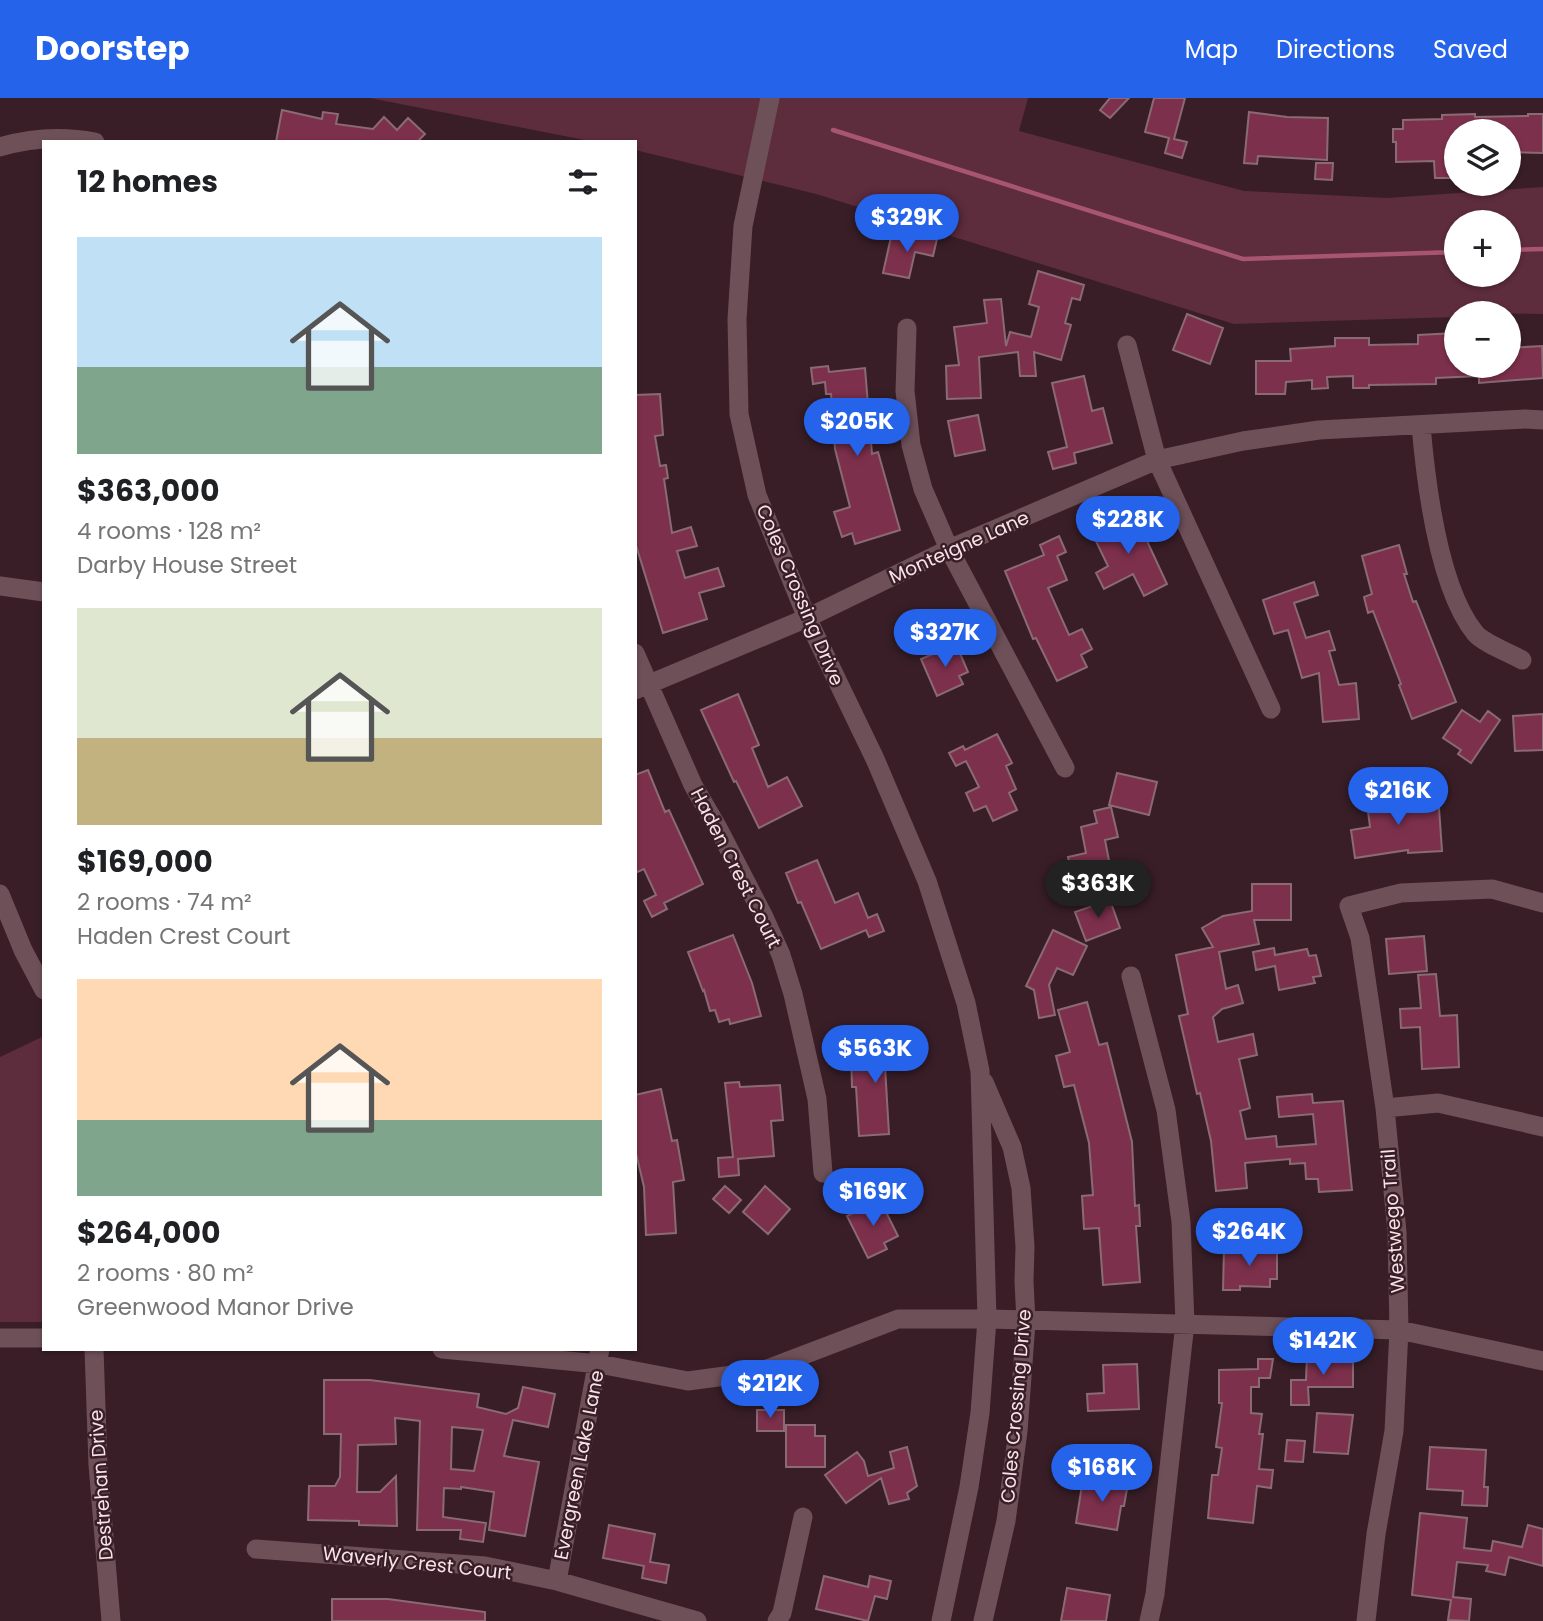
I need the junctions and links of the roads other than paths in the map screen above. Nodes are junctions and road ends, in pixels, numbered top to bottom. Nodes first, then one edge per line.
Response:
1 (771, 98) edge
2 (66, 140) edge
3 (0, 147) edge
4 (907, 328) dead end
5 (1127, 345) dead end
6 (1543, 420) edge
7 (1421, 426) junction
8 (1157, 460) junction
9 (949, 549) junction
10 (0, 586) edge
11 (42, 592) edge
12 (807, 618) junction
13 (1522, 660) dead end
14 (637, 663) edge
15 (642, 688) edge
16 (1271, 709) dead end
17 (1065, 768) dead end
18 (0, 894) edge
19 (1543, 903) edge
20 (1131, 976) dead end
21 (42, 986) edge
22 (980, 1071) junction
23 (1385, 1108) junction
24 (1543, 1126) edge
25 (823, 1172) dead end
26 (987, 1319) junction
27 (1026, 1322) junction
28 (1185, 1324) junction
29 (1399, 1330) junction
30 (0, 1338) edge
31 (42, 1338) edge
32 (94, 1351) edge
33 (482, 1351) edge
34 (600, 1357) edge
35 (1543, 1361) edge
36 (803, 1517) dead end
37 (256, 1549) dead end
38 (557, 1581) junction
39 (111, 1621) edge
40 (697, 1621) edge
41 (777, 1621) edge
42 (941, 1621) edge
43 (983, 1621) edge
44 (1149, 1621) edge
45 (1366, 1621) edge

1 - 12 street, Coles Crossing Drive
2 - 3 street
4 - 9 street
5 - 8 street
6 - 7 street, Monteigne Lane
7 - 8 street, Monteigne Lane
7 - 13 street
8 - 9 street, Monteigne Lane
8 - 16 street
9 - 12 street, Monteigne Lane
9 - 17 street
10 - 11 street
12 - 15 street, Monteigne Lane
12 - 22 street, Coles Crossing Drive
14 - 15 street, Haden Crest Court
15 - 25 street, Haden Crest Court
18 - 21 street
19 - 23 street, Westwego Trail
20 - 28 street
22 - 26 street, Coles Crossing Drive
22 - 27 street, Coles Crossing Drive
23 - 24 street
23 - 29 street, Westwego Trail
26 - 27 street
26 - 34 street
26 - 42 street, Coles Crossing Drive
27 - 28 street
27 - 43 street, Coles Crossing Drive
28 - 29 street
28 - 44 street
29 - 35 street
29 - 45 street, Westwego Trail
30 - 31 street
32 - 39 street, Destrehan Drive
33 - 34 street
34 - 38 street, Evergreen Lake Lane
36 - 41 street
37 - 38 street, Waverly Crest Court
38 - 40 street, Waverly Crest Court

